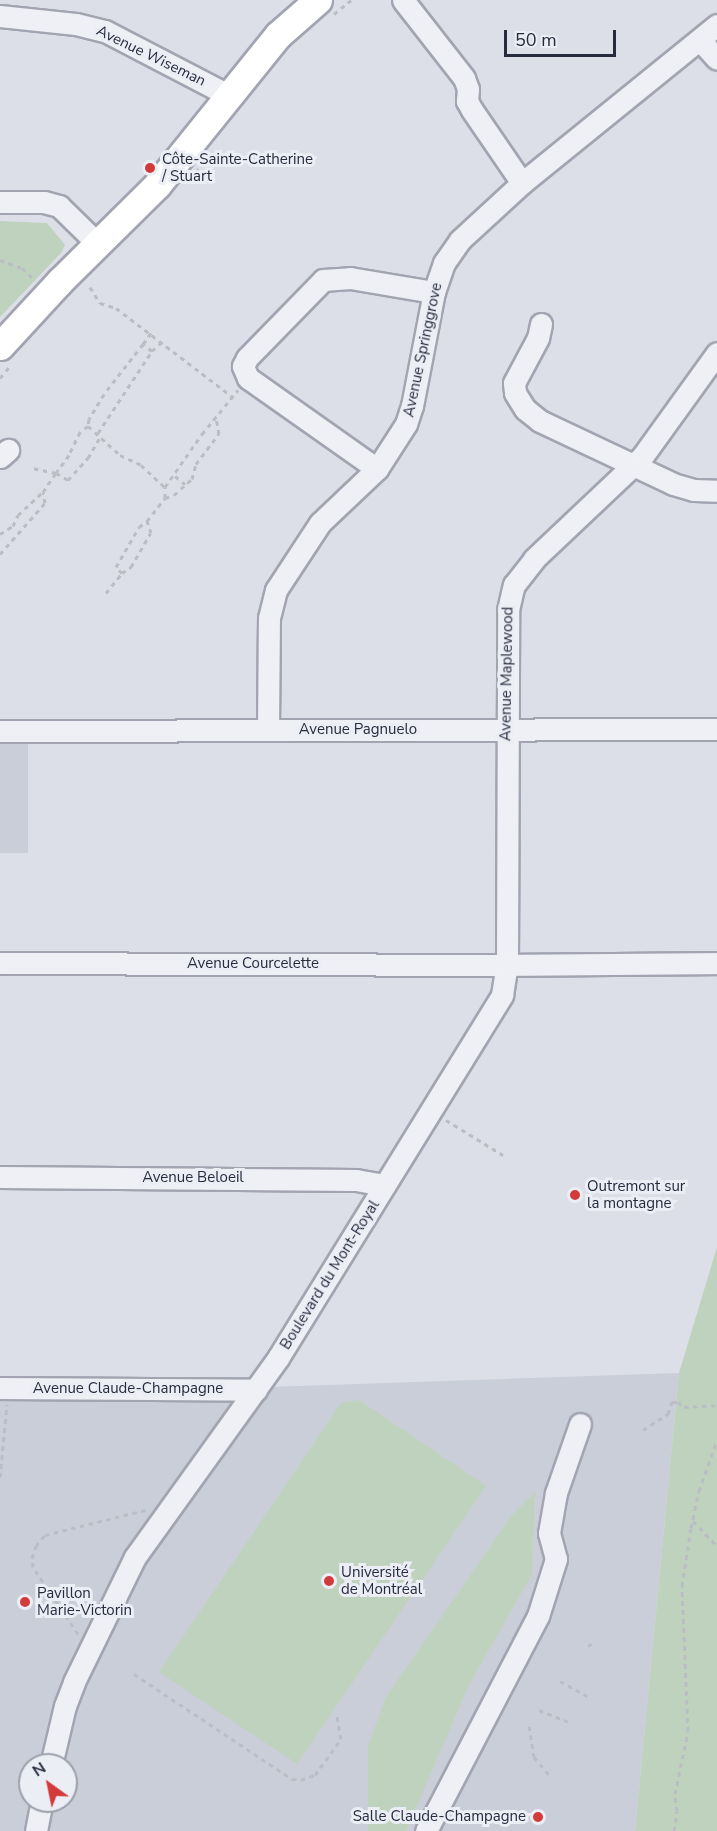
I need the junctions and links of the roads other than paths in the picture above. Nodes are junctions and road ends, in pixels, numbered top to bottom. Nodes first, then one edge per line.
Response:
1 (318, 0) edge
2 (403, 0) edge
3 (32, 10) edge
4 (0, 16) edge
5 (717, 25) edge
6 (700, 40) junction
7 (717, 59) edge
8 (228, 95) junction
9 (522, 183) junction
10 (0, 202) edge
11 (98, 244) junction
12 (434, 292) junction
13 (541, 324) dead end
14 (0, 346) edge
15 (717, 353) edge
16 (635, 465) junction
17 (377, 469) junction
18 (717, 491) edge
19 (717, 729) edge
20 (268, 730) junction
21 (506, 730) junction
22 (0, 731) edge
23 (0, 963) edge
24 (717, 963) edge
25 (507, 965) junction
26 (0, 1177) edge
27 (385, 1185) junction
28 (256, 1389) junction
29 (4, 1393) edge
30 (580, 1424) dead end
31 (54, 1753) edge
32 (40, 1813) edge
33 (36, 1831) edge
34 (426, 1831) edge

1 - 8 main road
2 - 9 street
3 - 4 street, Avenue Wiseman
3 - 8 street, Avenue Wiseman
5 - 6 street, Avenue Springgrove
6 - 7 street
6 - 9 street, Avenue Springgrove
8 - 11 main road
9 - 12 street, Avenue Springgrove
10 - 11 street
11 - 14 main road
12 - 17 street, Avenue Springgrove
12 - 17 street
13 - 16 street
15 - 16 street, Avenue Maplewood
16 - 18 street
16 - 21 street, Avenue Maplewood
17 - 20 street, Avenue Springgrove
19 - 21 street, Avenue Pagnuelo
20 - 21 street, Avenue Pagnuelo
20 - 22 street, Avenue Pagnuelo
21 - 25 street, Avenue Maplewood
23 - 25 street, Avenue Courcelette
24 - 25 street
25 - 27 street, Boulevard du Mont-Royal
26 - 27 street, Avenue Beloeil
27 - 28 street, Boulevard du Mont-Royal
28 - 29 street, Avenue Claude-Champagne
28 - 31 street, Boulevard du Mont-Royal
30 - 34 street
32 - 33 street

